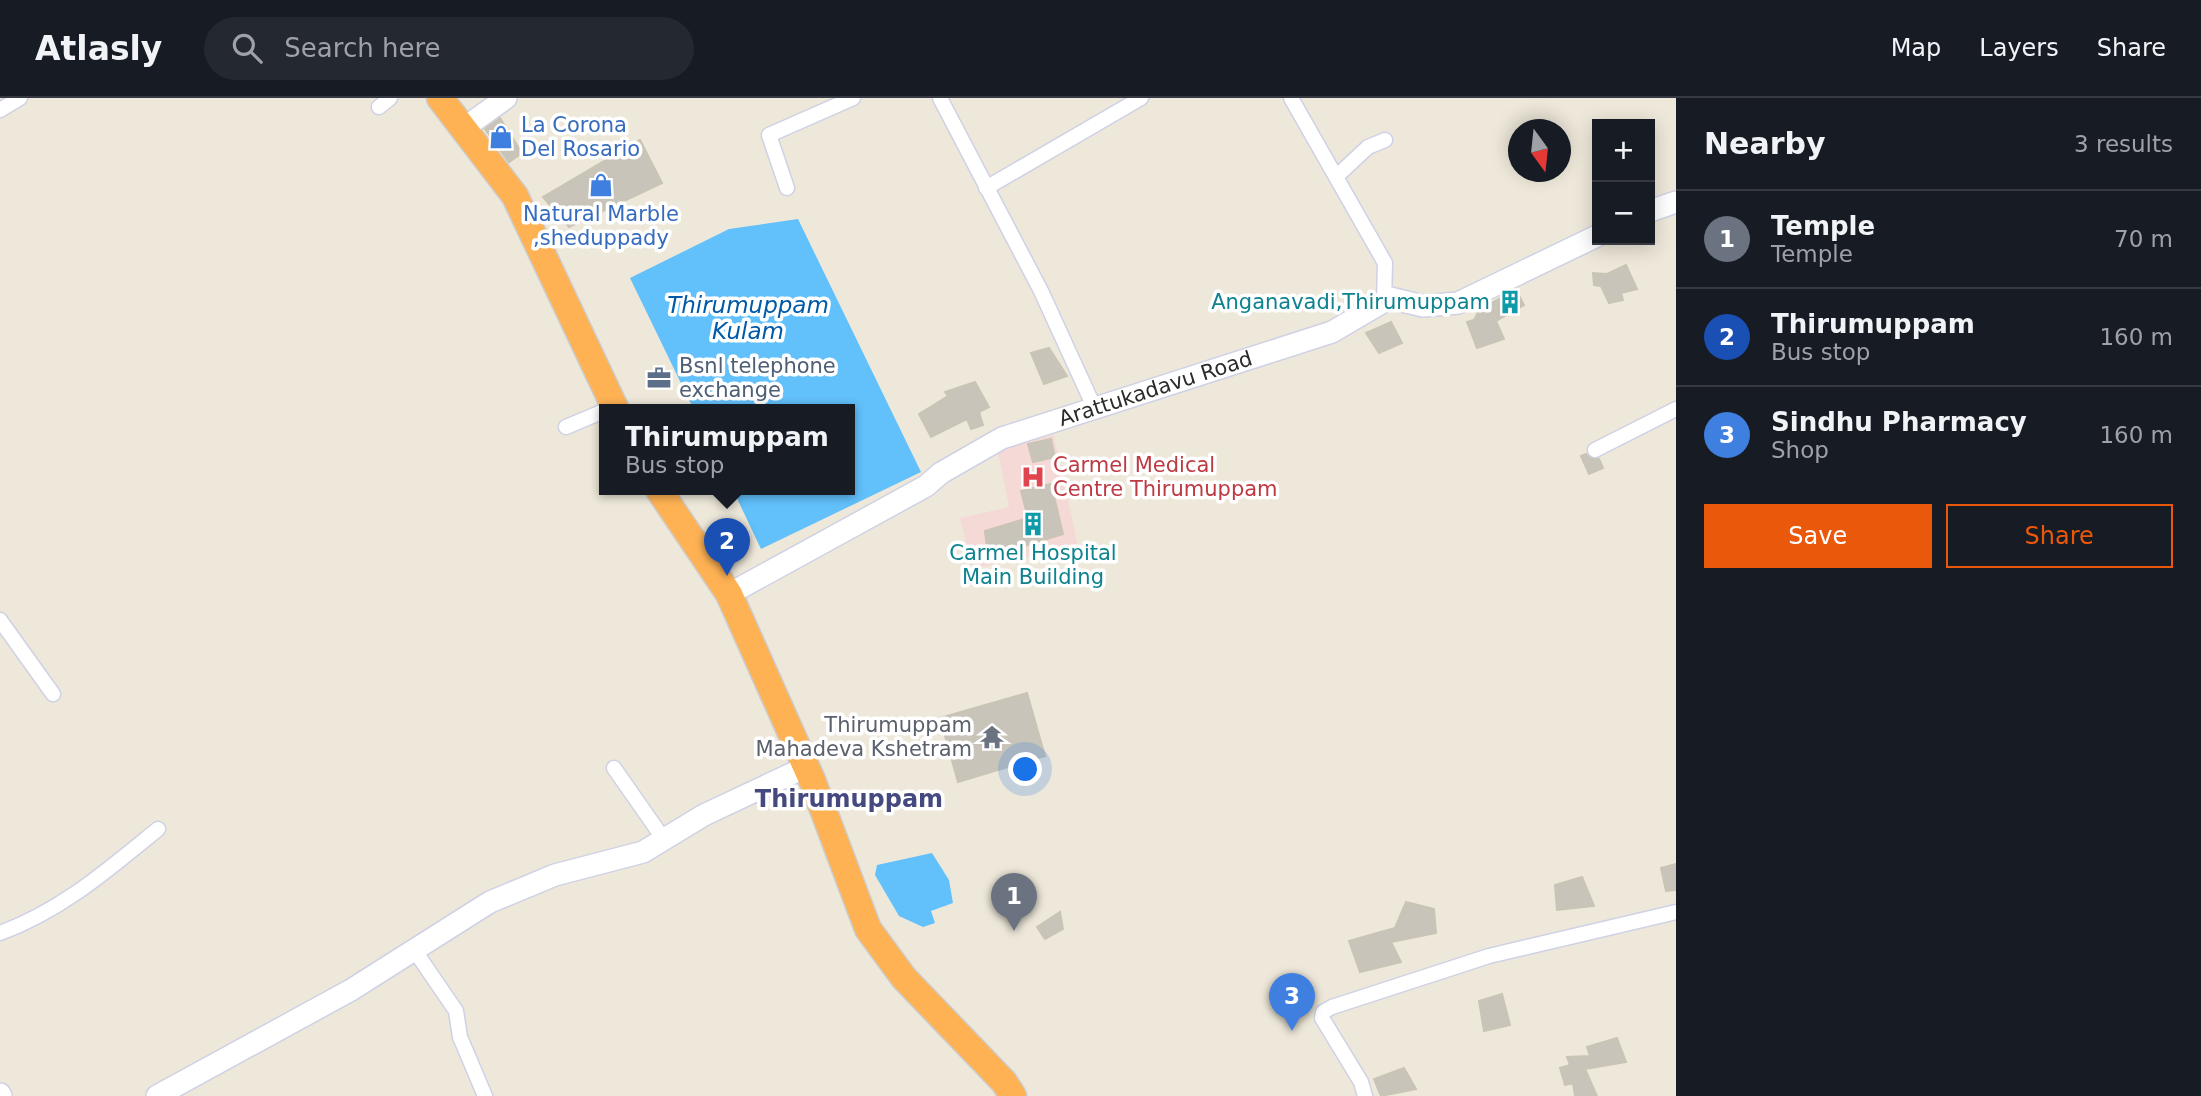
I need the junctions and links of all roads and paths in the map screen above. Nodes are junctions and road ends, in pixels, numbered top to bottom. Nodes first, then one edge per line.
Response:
1 (20, 98) edge
2 (440, 98) edge
3 (506, 98) edge
4 (853, 98) edge
5 (940, 98) edge
6 (1290, 98) edge
7 (1138, 99) edge
8 (0, 110) edge
9 (464, 128) junction
10 (1385, 140) dead end
11 (1337, 176) junction
12 (788, 188) dead end
13 (986, 188) junction
14 (1676, 202) edge
15 (1655, 209) edge
16 (1592, 238) edge
17 (1384, 301) junction
18 (613, 404) edge
19 (1095, 409) junction
20 (1676, 409) edge
21 (599, 413) edge
22 (566, 427) dead end
23 (1595, 450) dead end
24 (662, 495) edge
25 (729, 593) junction
26 (0, 620) edge
27 (53, 694) dead end
28 (806, 767) junction
29 (614, 768) dead end
30 (158, 829) dead end
31 (665, 841) junction
32 (1676, 912) edge
33 (0, 933) edge
34 (415, 951) junction
35 (157, 1096) edge
36 (485, 1096) edge
37 (1013, 1096) edge
38 (1365, 1096) edge

1 - 8 street
2 - 9 highway
3 - 9 main road
4 - 12 street
5 - 13 street
6 - 11 street
7 - 13 street
9 - 18 highway
10 - 11 street
11 - 17 street
13 - 19 street
14 - 15 main road
16 - 17 main road
17 - 19 main road, Arattukadavu Road
19 - 25 main road, Arattukadavu Road
20 - 23 street
21 - 22 street
24 - 25 highway
25 - 28 highway
26 - 27 street
28 - 31 main road
28 - 37 highway
29 - 31 street
30 - 33 street
31 - 34 main road
32 - 38 street
34 - 35 main road
34 - 36 street

